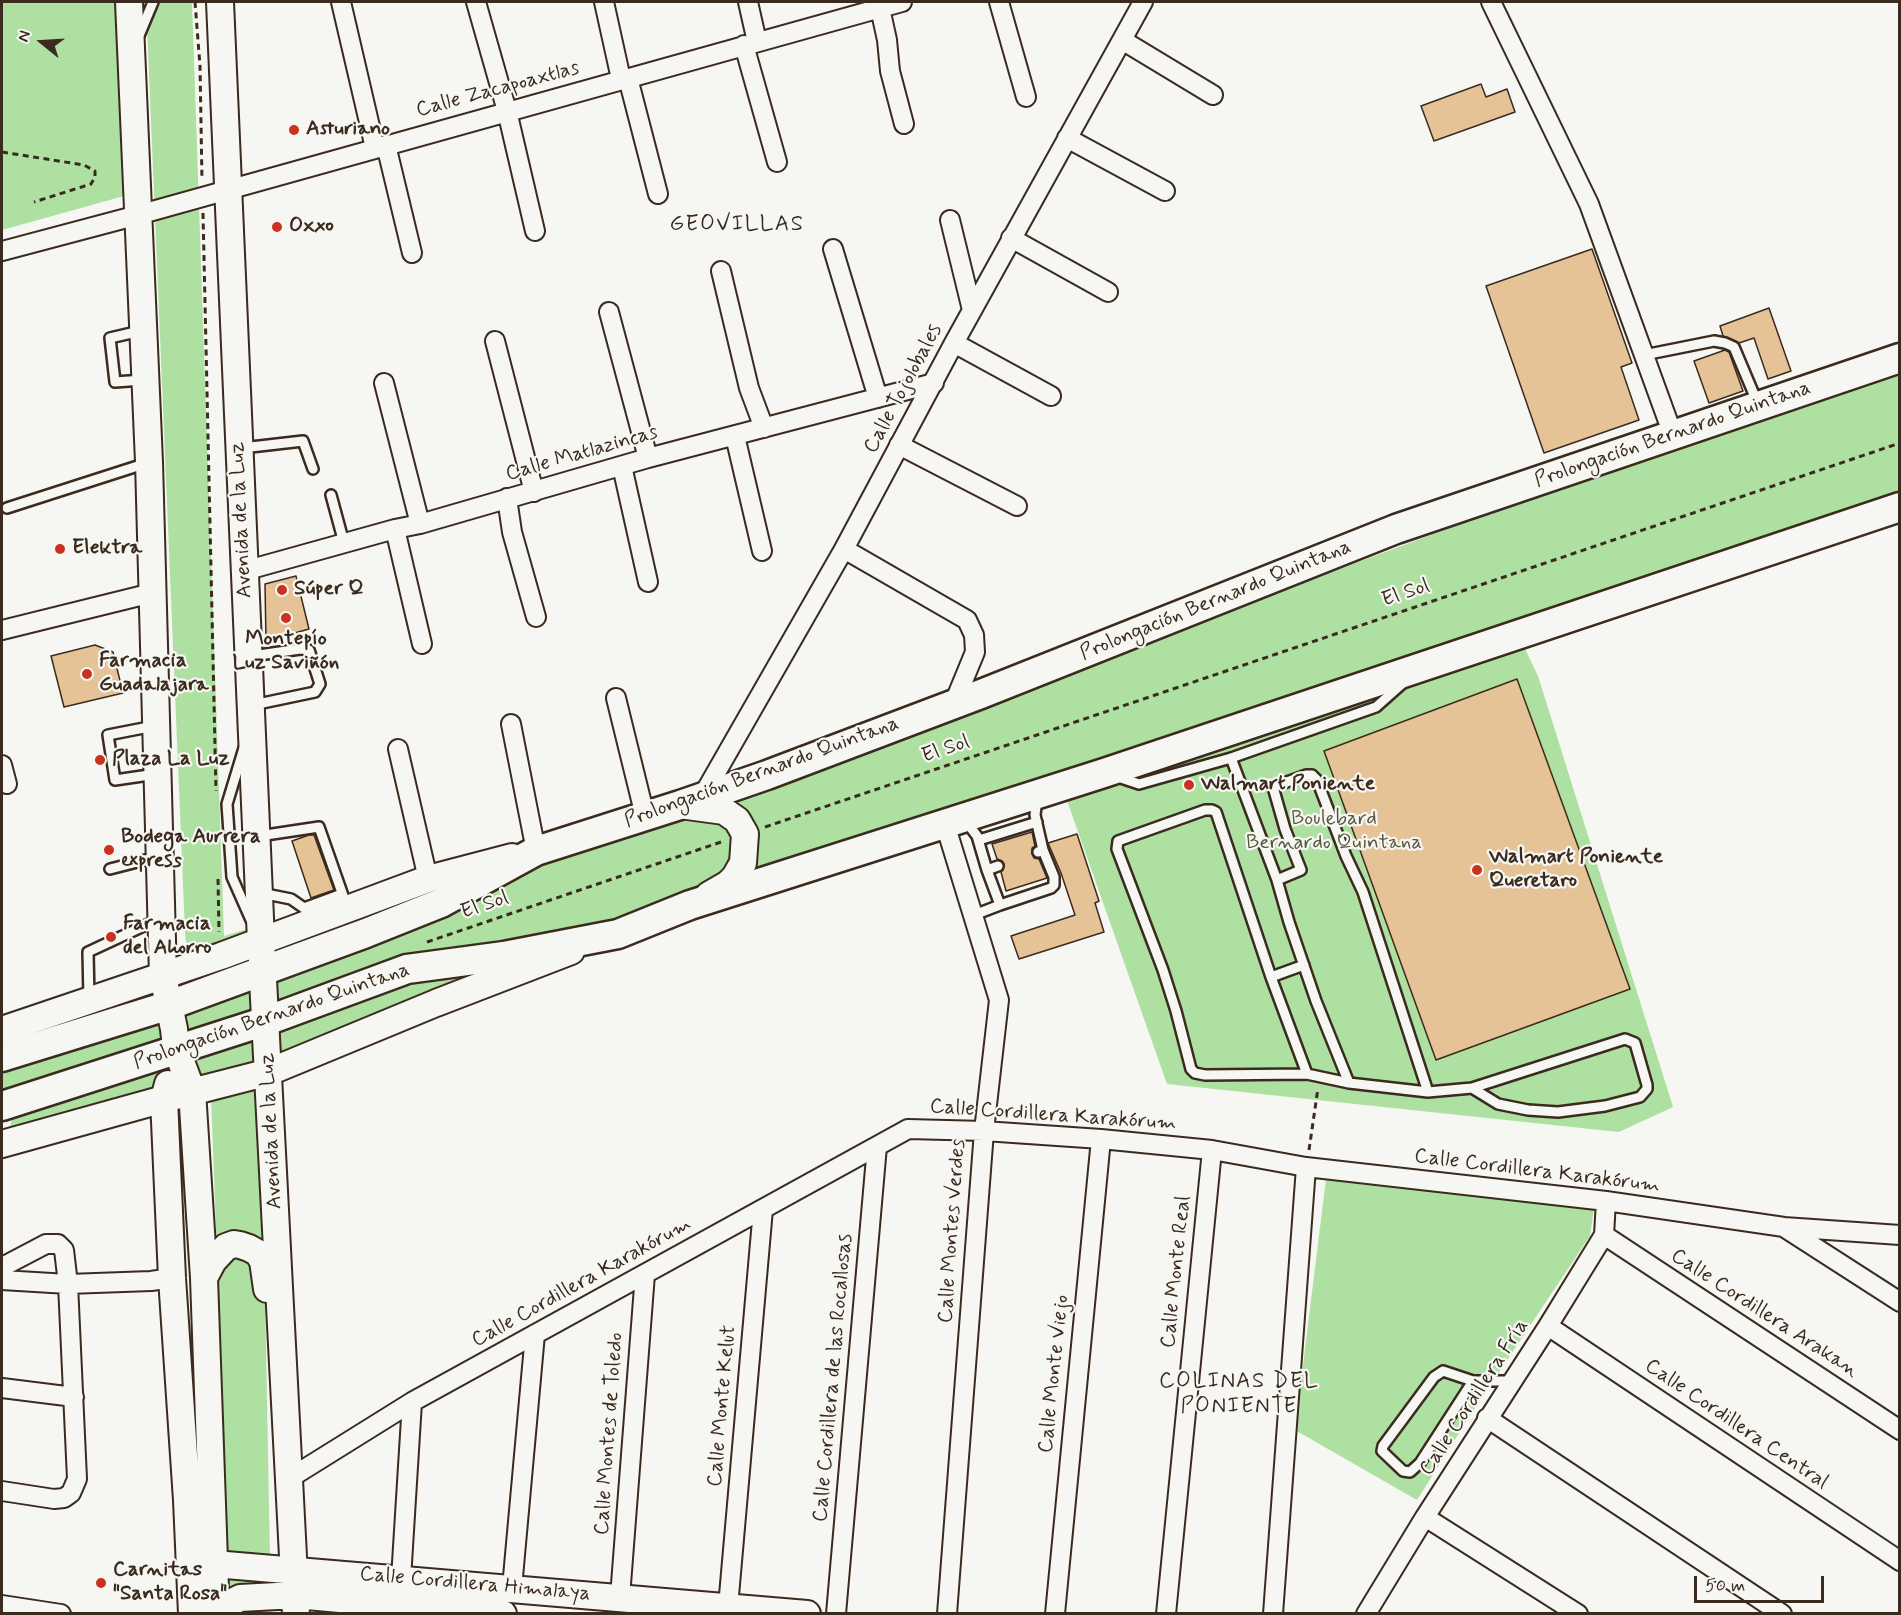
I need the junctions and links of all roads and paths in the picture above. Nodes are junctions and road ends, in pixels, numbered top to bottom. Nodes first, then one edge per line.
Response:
1 (129, 2) edge
2 (153, 2) edge
3 (195, 2) edge
4 (220, 2) edge
5 (340, 2) edge
6 (476, 2) edge
7 (604, 2) edge
8 (748, 2) edge
9 (902, 2) edge
10 (999, 2) edge
11 (1143, 2) edge
12 (1491, 2) edge
13 (871, 7) edge
14 (1122, 40) junction
15 (751, 43) junction
16 (132, 54) junction
17 (625, 79) junction
18 (1213, 94) dead end
19 (1026, 97) dead end
20 (507, 111) junction
21 (904, 124) dead end
22 (1067, 138) junction
23 (380, 146) junction
24 (2, 152) edge
25 (777, 162) dead end
26 (228, 189) junction
27 (1165, 191) dead end
28 (658, 194) dead end
29 (203, 196) junction
30 (34, 202) dead end
31 (138, 215) junction
32 (950, 220) dead end
33 (535, 231) dead end
34 (1011, 238) junction
35 (832, 249) dead end
36 (2, 250) edge
37 (412, 253) dead end
38 (721, 271) dead end
39 (1108, 292) dead end
40 (972, 310) junction
41 (609, 312) dead end
42 (495, 341) dead end
43 (954, 343) junction
44 (1644, 355) junction
45 (1899, 358) edge
46 (384, 383) dead end
47 (933, 383) junction
48 (1051, 396) dead end
49 (878, 398) junction
50 (1759, 406) junction
51 (764, 428) junction
52 (1673, 435) junction
53 (735, 436) junction
54 (1899, 443) edge
55 (899, 446) junction
56 (239, 449) junction
57 (648, 458) junction
58 (149, 462) junction
59 (622, 466) junction
60 (313, 469) dead end
61 (534, 492) junction
62 (331, 495) dead end
63 (507, 498) junction
64 (1017, 506) dead end
65 (1899, 507) edge
66 (7, 508) dead end
67 (420, 524) junction
68 (395, 529) junction
69 (344, 543) junction
70 (844, 549) junction
71 (762, 551) dead end
72 (244, 571) junction
73 (648, 582) dead end
74 (153, 593) junction
75 (536, 617) dead end
76 (2, 630) edge
77 (422, 644) dead end
78 (248, 656) junction
79 (1421, 667) junction
80 (616, 698) dead end
81 (954, 703) junction
82 (251, 715) junction
83 (511, 724) dead end
84 (156, 725) junction
85 (398, 749) dead end
86 (1231, 758) junction
87 (2, 765) edge
88 (158, 773) junction
89 (1104, 773) junction
90 (7, 784) dead end
91 (691, 801) junction
92 (216, 802) dead end
93 (1037, 808) junction
94 (645, 816) junction
95 (962, 828) junction
96 (745, 834) junction
97 (256, 836) junction
98 (536, 851) junction
99 (160, 856) junction
100 (999, 866) dead end
101 (110, 869) dead end
102 (987, 870) junction
103 (218, 873) dead end
104 (428, 879) junction
105 (1277, 879) junction
106 (258, 893) junction
107 (345, 901) junction
108 (690, 905) junction
109 (1000, 905) junction
110 (310, 914) junction
111 (974, 915) junction
112 (162, 918) junction
113 (219, 932) dead end
114 (618, 934) junction
115 (261, 941) junction
116 (421, 944) dead end
117 (1304, 965) junction
118 (262, 971) junction
119 (163, 976) junction
120 (1271, 977) junction
121 (89, 1001) junction
122 (170, 1005) junction
123 (266, 1021) junction
124 (2, 1026) edge
125 (176, 1048) junction
126 (2, 1057) edge
127 (269, 1072) junction
128 (1307, 1074) junction
129 (1320, 1077) junction
130 (1348, 1083) junction
131 (1472, 1088) junction
132 (192, 1091) junction
133 (1428, 1092) junction
134 (164, 1099) junction
135 (2, 1106) edge
136 (984, 1131) junction
137 (1101, 1139) junction
138 (2, 1144) edge
139 (877, 1146) junction
140 (1212, 1150) junction
141 (1306, 1167) junction
142 (1606, 1202) junction
143 (763, 1209) junction
144 (1784, 1227) junction
145 (1899, 1234) edge
146 (1604, 1235) junction
147 (2, 1267) edge
148 (645, 1274) junction
149 (172, 1278) junction
150 (204, 1278) junction
151 (2, 1280) edge
152 (68, 1284) junction
153 (1899, 1302) edge
154 (1548, 1326) junction
155 (535, 1334) junction
156 (1473, 1381) junction
157 (1512, 1381) junction
158 (2, 1388) edge
159 (74, 1397) junction
160 (412, 1402) junction
161 (1487, 1418) junction
162 (1899, 1430) edge
163 (287, 1431) junction
164 (290, 1478) junction
165 (2, 1491) edge
166 (1425, 1517) junction
167 (1899, 1561) edge
168 (214, 1564) junction
169 (295, 1569) junction
170 (401, 1579) junction
171 (512, 1588) junction
172 (620, 1598) junction
173 (296, 1604) edge
174 (2, 1605) edge
175 (728, 1606) junction
176 (207, 1613) edge
177 (61, 1614) edge
178 (503, 1614) edge
179 (807, 1614) edge
180 (836, 1614) edge
181 (947, 1614) edge
182 (1055, 1614) edge
183 (1166, 1614) edge
184 (1272, 1614) edge
185 (1366, 1614) edge
186 (1578, 1614) edge
187 (1782, 1614) edge

1 - 16 main road
2 - 16 lane
3 - 29 path
4 - 26 main road, Avenida de la Luz
5 - 23 street
6 - 20 street
7 - 17 street
8 - 15 street
9 - 13 street, Calle Zacapoaxtlas
10 - 19 street
11 - 14 street, Calle Tojolobales
12 - 44 street
13 - 15 street, Calle Zacapoaxtlas
13 - 21 street
14 - 18 street
14 - 22 street, Calle Tojolobales
15 - 17 street, Calle Zacapoaxtlas
15 - 25 street
16 - 31 main road
17 - 20 street, Calle Zacapoaxtlas
17 - 28 street
20 - 23 street, Calle Zacapoaxtlas
20 - 33 street
22 - 27 street
22 - 34 street, Calle Tojolobales
23 - 26 street, Calle Zacapoaxtlas
23 - 37 street
24 - 30 path
26 - 29 street, Calle Zacapoaxtlas
26 - 56 main road, Avenida de la Luz
29 - 31 street, Calle Zacapoaxtlas
29 - 92 path
31 - 36 street, Calle Zacapoaxtlas
31 - 58 main road
32 - 40 street
34 - 39 street
34 - 40 street, Calle Tojolobales
35 - 49 street
38 - 51 street
40 - 43 street, Calle Tojolobales
41 - 57 street
42 - 61 street
43 - 47 street, Calle Tojolobales
43 - 48 street
44 - 50 lane
44 - 52 street
45 - 50 main road, Prolongación Bernardo Quintana
46 - 67 street
47 - 49 street, Calle Matlazincas
47 - 55 street, Calle Tojolobales
49 - 51 street, Calle Matlazincas
50 - 52 main road, Prolongación Bernardo Quintana
51 - 53 street, Calle Matlazincas
52 - 81 main road, Prolongación Bernardo Quintana
53 - 57 street, Calle Matlazincas
53 - 71 street
54 - 96 path, El Sol
55 - 64 street
55 - 70 street, Calle Tojolobales
56 - 60 lane
56 - 72 main road, Avenida de la Luz
57 - 59 street, Calle Matlazincas
58 - 66 lane
58 - 74 main road
59 - 61 street, Calle Matlazincas
59 - 73 street
61 - 63 street, Calle Matlazincas
62 - 69 lane
63 - 67 street, Calle Matlazincas
63 - 75 street
65 - 79 main road, Prolongación Bernardo Quintana
67 - 68 street, Calle Matlazincas
68 - 69 street, Calle Matlazincas
68 - 77 street
69 - 72 street, Calle Matlazincas
70 - 81 street
70 - 91 street, Calle Tojolobales
72 - 78 main road, Avenida de la Luz
74 - 76 street
74 - 84 main road
78 - 82 main road, Avenida de la Luz
78 - 82 lane
79 - 86 lane
79 - 89 main road, Prolongación Bernardo Quintana
80 - 94 street
81 - 91 main road, Prolongación Bernardo Quintana
82 - 97 main road, Avenida de la Luz
82 - 115 lane
83 - 98 street
84 - 88 main road
84 - 88 lane
85 - 104 street
86 - 89 lane
86 - 105 lane
87 - 90 street
88 - 99 main road
89 - 93 main road, Prolongación Bernardo Quintana
91 - 94 main road, Prolongación Bernardo Quintana
91 - 96 main road
93 - 95 main road, Prolongación Bernardo Quintana
93 - 109 lane
94 - 98 main road, Prolongación Bernardo Quintana
95 - 102 lane
95 - 108 main road, Prolongación Bernardo Quintana
95 - 111 street, Calle Montes Verdes
96 - 108 main road
96 - 116 path, El Sol
97 - 106 main road, Avenida de la Luz
97 - 107 lane
98 - 104 main road, Prolongación Bernardo Quintana
98 - 118 main road, Prolongación Bernardo Quintana
99 - 101 lane
99 - 112 main road
100 - 102 lane
102 - 109 lane
103 - 113 path
104 - 107 main road, Prolongación Bernardo Quintana
105 - 117 lane
105 - 133 lane
106 - 110 lane
106 - 115 main road, Avenida de la Luz
107 - 110 main road, Prolongación Bernardo Quintana
108 - 114 main road, Prolongación Bernardo Quintana
109 - 111 lane
110 - 115 main road, Prolongación Bernardo Quintana
111 - 136 street, Calle Montes Verdes
112 - 119 main road
112 - 121 lane
114 - 123 main road, Prolongación Bernardo Quintana
114 - 127 main road, Prolongación Bernardo Quintana
115 - 118 main road, Avenida de la Luz
115 - 119 main road, Prolongación Bernardo Quintana
117 - 120 lane
117 - 130 lane
118 - 122 main road, Prolongación Bernardo Quintana
118 - 123 main road, Avenida de la Luz
119 - 121 main road, Prolongación Bernardo Quintana
119 - 122 main road
120 - 128 lane
120 - 128 lane
121 - 124 main road, Prolongación Bernardo Quintana
122 - 125 main road
122 - 126 main road, Prolongación Bernardo Quintana
123 - 125 main road, Prolongación Bernardo Quintana
123 - 127 main road, Avenida de la Luz
125 - 132 main road
125 - 134 main road
125 - 135 main road, Prolongación Bernardo Quintana
127 - 132 main road, Prolongación Bernardo Quintana
127 - 163 main road, Avenida de la Luz
128 - 129 lane
129 - 130 lane
129 - 141 path
130 - 133 lane
131 - 131 lane
131 - 133 lane
132 - 134 main road, Prolongación Bernardo Quintana
132 - 150 main road
134 - 138 main road, Prolongación Bernardo Quintana
134 - 149 main road
136 - 137 street, Calle Cordillera Karakórum
136 - 139 street, Calle Cordillera Karakórum
136 - 181 street, Calle Montes Verdes
137 - 140 street, Calle Cordillera Karakórum
137 - 182 street, Calle Monte Viejo
139 - 143 street, Calle Cordillera Karakórum
139 - 180 street, Calle Cordillera de las Rocallosas
140 - 141 street, Calle Cordillera Karakórum
140 - 183 street, Calle Monte Real
141 - 142 street, Calle Cordillera Karakórum
141 - 184 street
142 - 144 street, Calle Cordillera Karakórum
142 - 146 street, Calle Cordillera Fría
143 - 148 street, Calle Cordillera Karakórum
143 - 175 street, Calle Monte Kelut
144 - 145 street, Calle Cordillera Karakórum
144 - 153 street
146 - 154 street, Calle Cordillera Fría
146 - 162 street, Calle Cordillera Arakan
147 - 152 street
148 - 155 street, Calle Cordillera Karakórum
148 - 172 street, Calle Montes de Toledo
149 - 152 street
149 - 176 main road
150 - 163 main road
150 - 168 main road
151 - 152 street
152 - 159 street
154 - 157 street, Calle Cordillera Fría
154 - 167 street, Calle Cordillera Central
155 - 160 street, Calle Cordillera Karakórum
155 - 171 street
156 - 156 lane
156 - 157 lane
157 - 161 street, Calle Cordillera Fría
158 - 159 street
159 - 165 street
160 - 164 street, Calle Cordillera Karakórum
160 - 170 street
161 - 166 street, Calle Cordillera Fría
161 - 187 street
163 - 164 main road, Avenida de la Luz
164 - 169 main road, Avenida de la Luz
166 - 185 street, Calle Cordillera Fría
166 - 186 street
168 - 169 main road, Calle Cordillera Himalaya
168 - 176 main road
169 - 170 main road, Calle Cordillera Himalaya
169 - 173 main road, Avenida de la Luz
170 - 171 main road, Calle Cordillera Himalaya
171 - 172 main road, Calle Cordillera Himalaya
172 - 175 main road, Calle Cordillera Himalaya
173 - 176 main road, Calle Cordillera Himalaya
173 - 178 main road, Calle Cordillera Himalaya
174 - 177 street
175 - 179 main road, Calle Cordillera Himalaya

